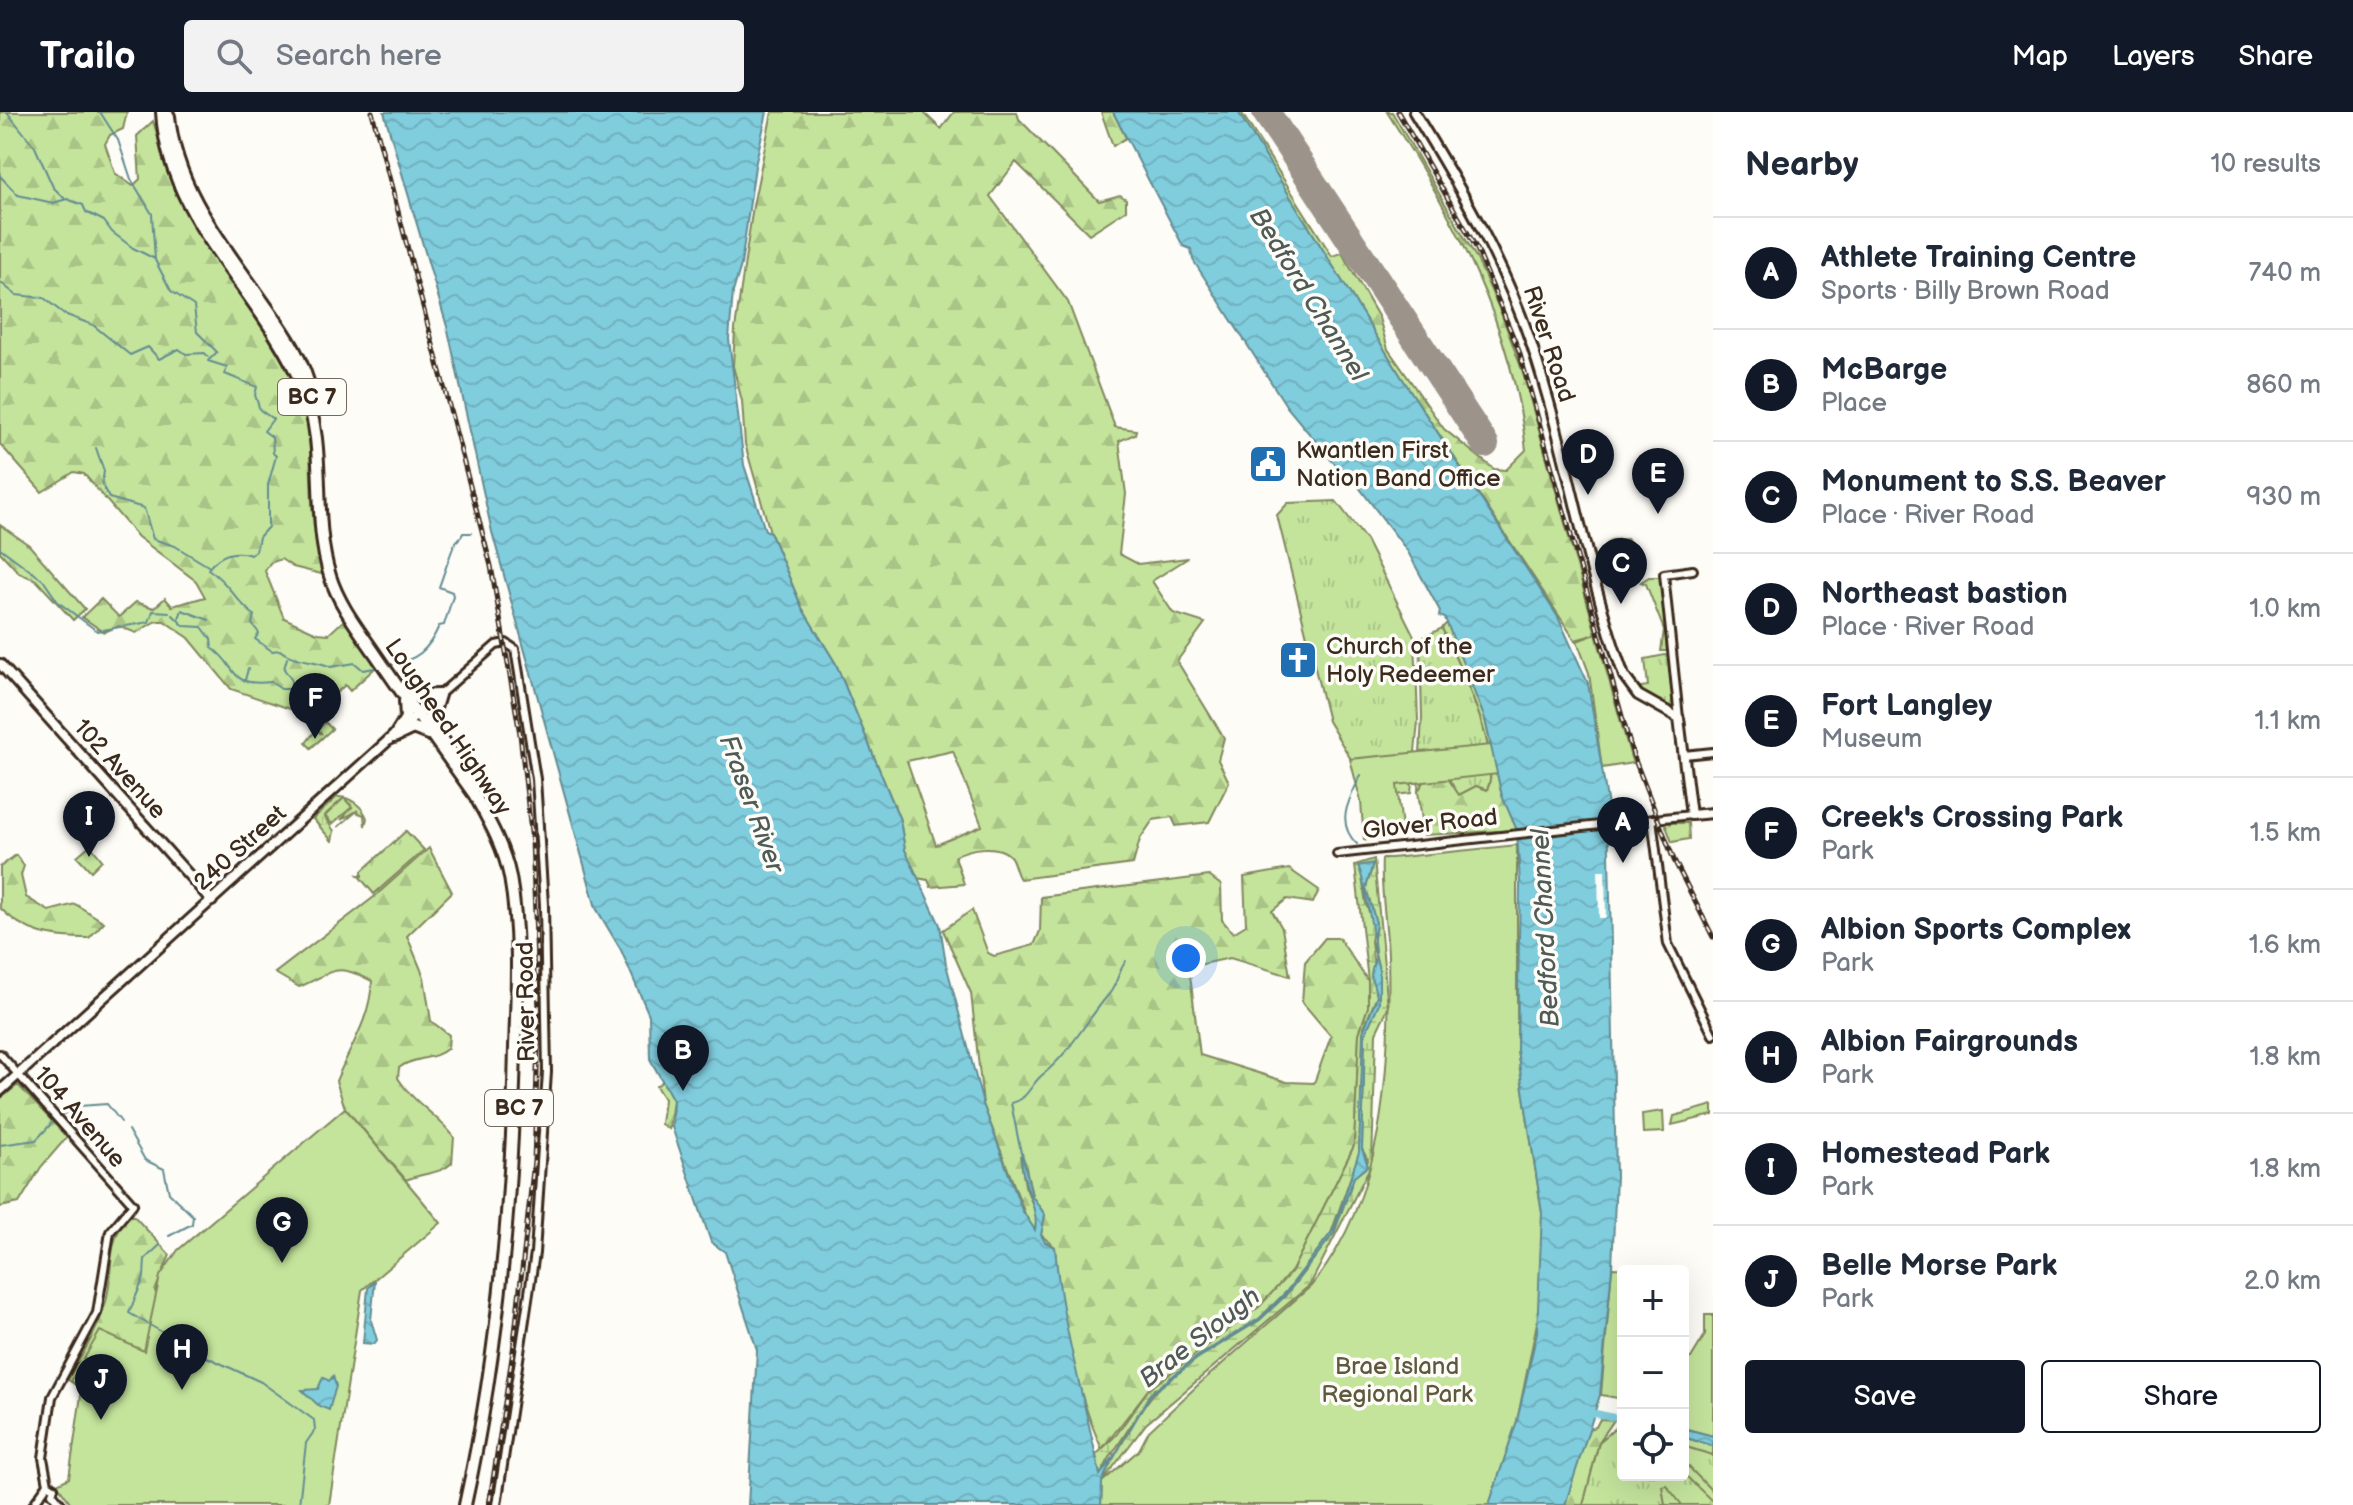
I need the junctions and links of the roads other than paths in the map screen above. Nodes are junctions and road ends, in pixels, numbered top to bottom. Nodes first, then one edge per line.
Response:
1 (162, 112) edge
2 (169, 112) edge
3 (1414, 112) edge
4 (1693, 570) dead end
5 (511, 644) joint
6 (0, 664) edge
7 (439, 695) junction
8 (408, 696) junction
9 (419, 712) junction
10 (1679, 718) junction
11 (436, 735) junction
12 (394, 737) junction
13 (1713, 752) edge
14 (1684, 755) junction
15 (1713, 813) edge
16 (1691, 815) junction
17 (1649, 820) junction
18 (1337, 854) dead end
19 (212, 901) junction
20 (1713, 1035) edge
21 (0, 1054) edge
22 (19, 1075) junction
23 (0, 1091) edge
24 (48, 1489) junction
25 (33, 1505) edge
26 (62, 1505) edge
27 (467, 1505) edge
28 (497, 1505) edge

1 - 8 highway, Lougheed Highway / BC 7
2 - 8 highway, Lougheed Highway / BC 7
3 - 10 main road, River Road
4 - 10 street
5 - 7 street, 240 Street
5 - 28 street, River Road
6 - 19 main road, 102 Avenue
7 - 8 highway
7 - 9 street, 240 Street
7 - 11 highway
8 - 9 highway, Lougheed Highway / BC 7
8 - 12 highway
9 - 11 highway, Lougheed Highway / BC 7
9 - 12 main road, 240 Street
10 - 14 main road
11 - 12 highway
11 - 27 highway, Lougheed Highway / BC 7
12 - 19 main road, 240 Street
13 - 14 street
14 - 16 main road
15 - 16 main road, Glover Road
16 - 17 street, Glover Road
17 - 18 street, Glover Road
17 - 20 street
19 - 22 main road, 240 Street
21 - 22 street, 104 Avenue
22 - 23 main road, 240 Street
22 - 24 street, 104 Avenue
24 - 25 street
24 - 26 street

